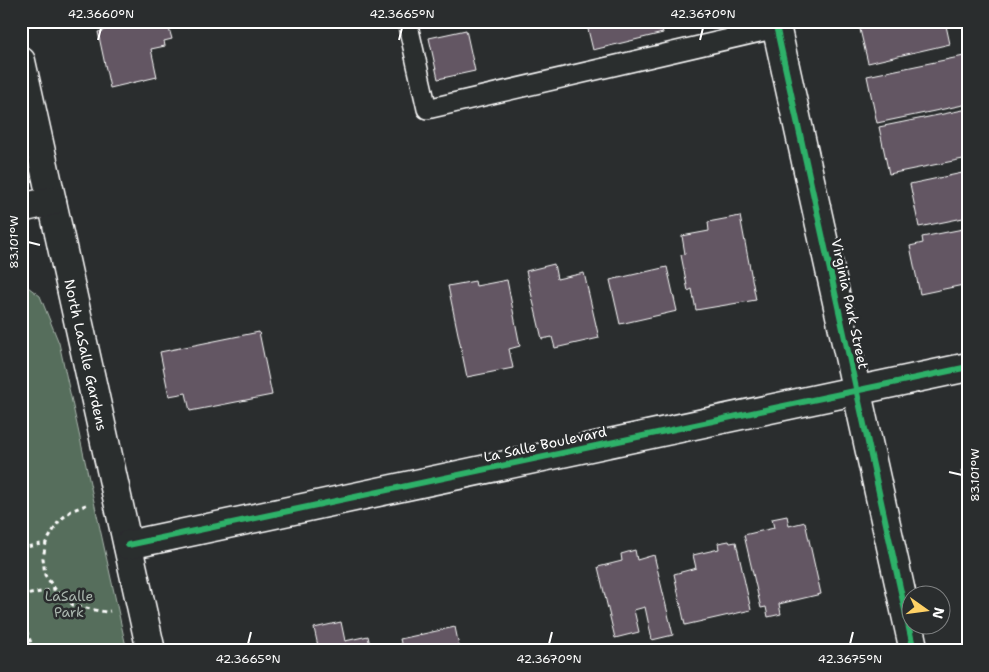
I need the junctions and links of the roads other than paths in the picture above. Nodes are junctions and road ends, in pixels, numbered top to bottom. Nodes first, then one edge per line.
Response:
1 (407, 21) edge
2 (776, 24) edge
3 (21, 60) edge
4 (52, 201) junction
5 (21, 208) edge
6 (968, 366) edge
7 (856, 390) junction
8 (128, 545) junction
9 (151, 651) edge
10 (914, 651) edge

1 - 2 lane
2 - 7 street, Virginia Park Street
3 - 4 street, North LaSalle Gardens
4 - 5 street
4 - 8 street, North LaSalle Gardens
6 - 7 street, La Salle Boulevard
7 - 8 street, La Salle Boulevard
7 - 10 street, Virginia Park Street
8 - 9 street, North LaSalle Gardens

